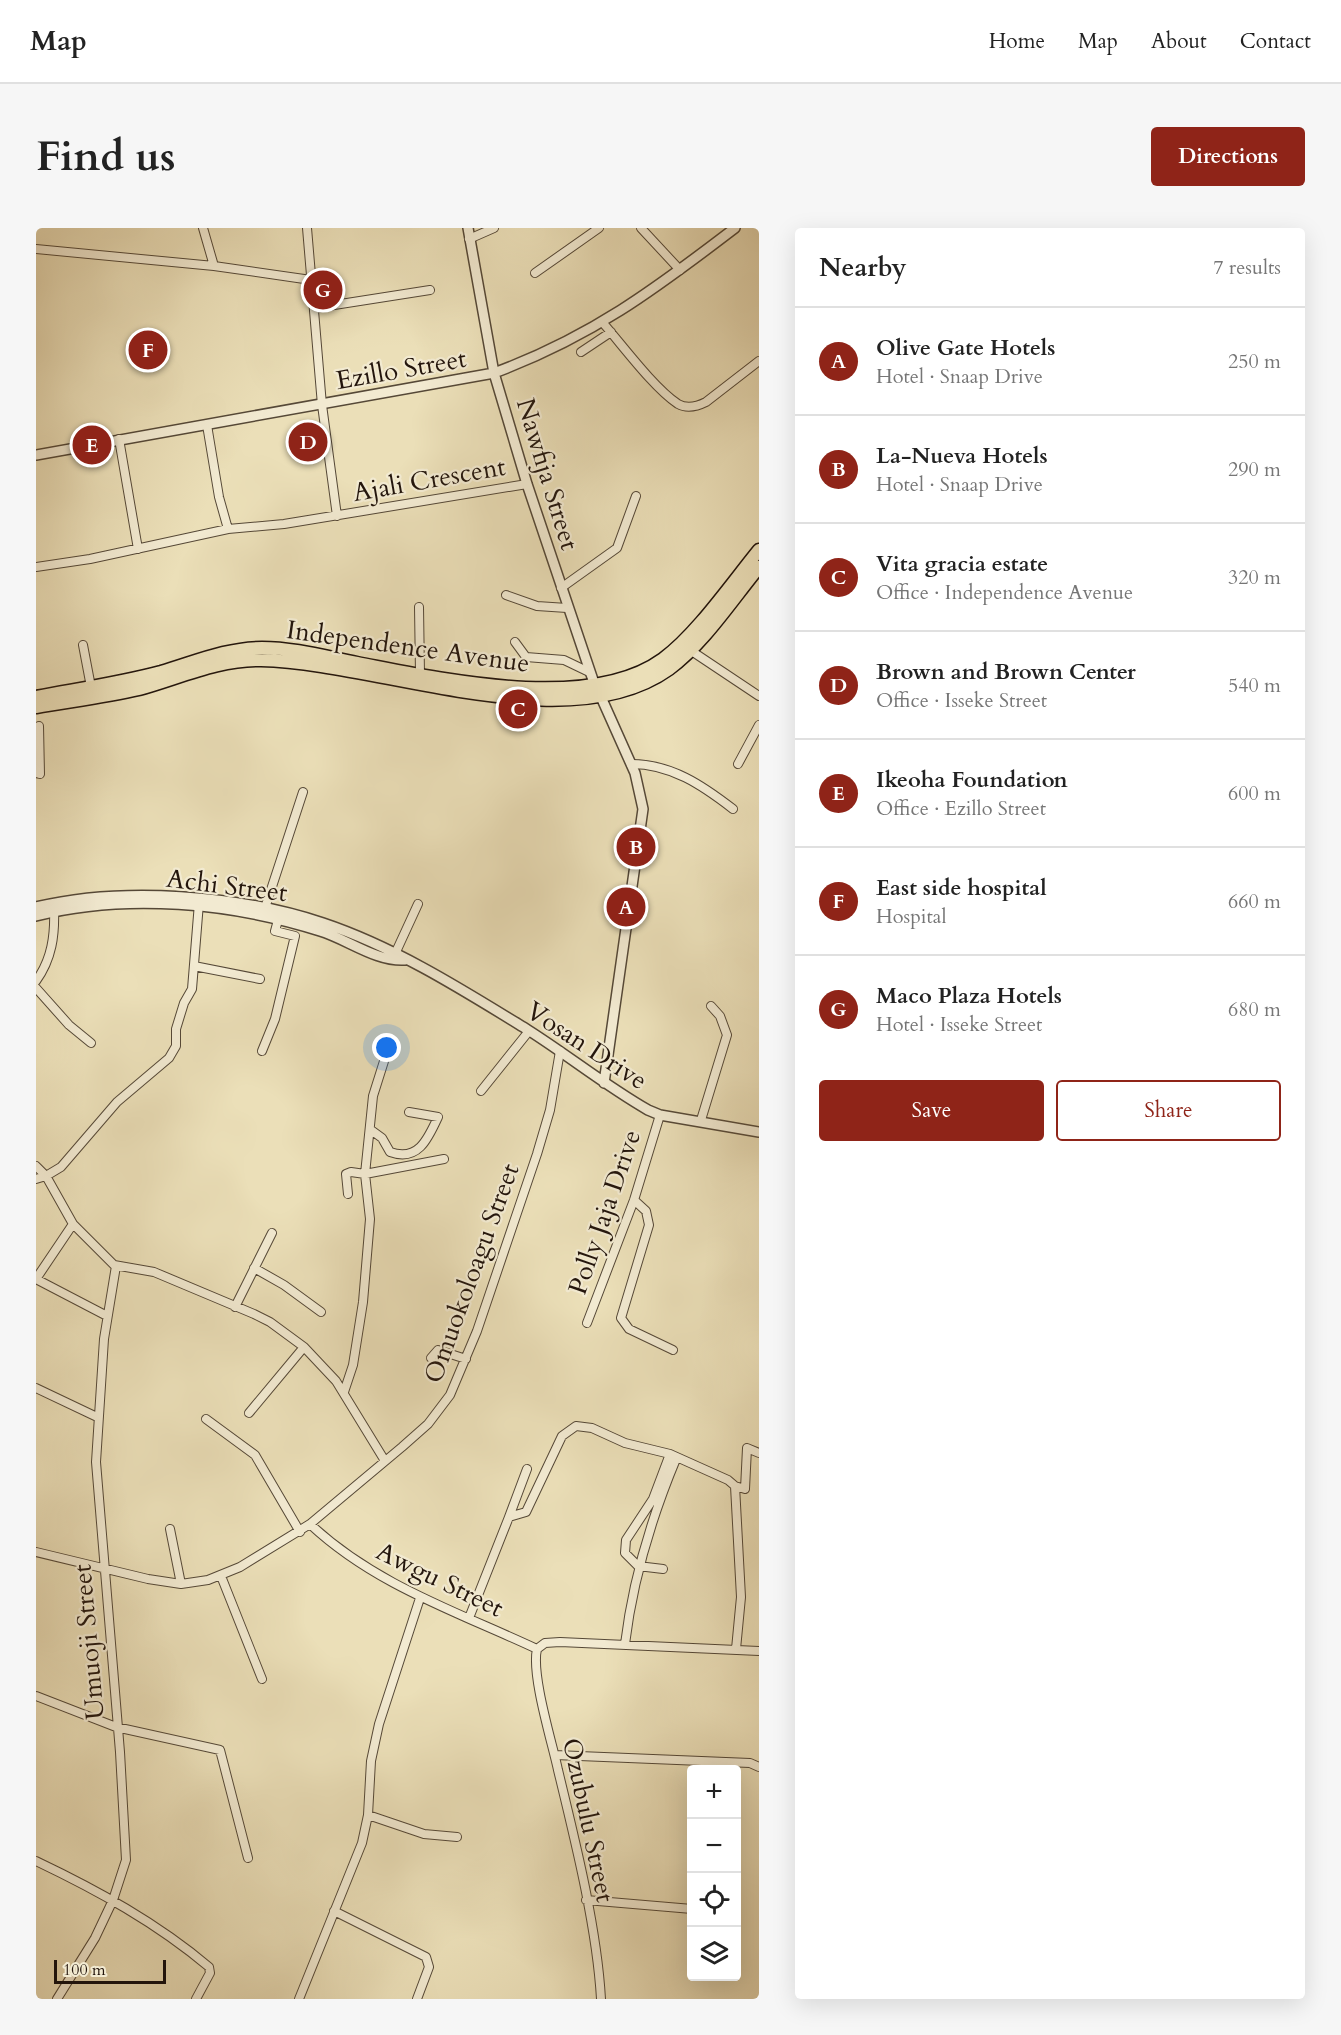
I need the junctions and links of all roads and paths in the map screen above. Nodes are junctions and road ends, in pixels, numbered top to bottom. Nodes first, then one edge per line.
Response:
1 (203, 228) edge
2 (308, 228) edge
3 (468, 228) edge
4 (494, 228) edge
5 (599, 228) edge
6 (641, 228) edge
7 (735, 228) edge
8 (469, 239) junction
9 (36, 249) edge
10 (214, 266) junction
11 (680, 270) junction
12 (535, 273) dead end
13 (312, 280) junction
14 (430, 290) dead end
15 (315, 308) junction
16 (603, 323) junction
17 (611, 332) junction
18 (581, 352) dead end
19 (759, 361) edge
20 (494, 373) junction
21 (322, 405) junction
22 (207, 424) junction
23 (119, 440) junction
24 (36, 455) edge
25 (527, 484) junction
26 (636, 496) dead end
27 (337, 516) junction
28 (228, 529) junction
29 (138, 549) junction
30 (759, 550) edge
31 (36, 567) edge
32 (759, 567) edge
33 (561, 588) junction
34 (506, 595) dead end
35 (419, 607) dead end
36 (567, 608) junction
37 (515, 642) dead end
38 (83, 645) dead end
39 (690, 650) junction
40 (589, 672) junction
41 (420, 674) junction
42 (91, 687) junction
43 (598, 692) junction
44 (759, 696) edge
45 (36, 697) edge
46 (36, 707) edge
47 (759, 725) edge
48 (39, 726) dead end
49 (631, 764) junction
50 (738, 764) dead end
51 (36, 774) edge
52 (303, 792) dead end
53 (733, 808) dead end
54 (199, 904) junction
55 (418, 904) dead end
56 (36, 907) edge
57 (54, 907) junction
58 (265, 908) junction
59 (36, 916) edge
60 (278, 920) junction
61 (395, 954) junction
62 (405, 960) junction
63 (194, 966) junction
64 (260, 979) dead end
65 (36, 981) edge
66 (36, 988) edge
67 (711, 1006) dead end
68 (529, 1031) junction
69 (91, 1043) dead end
70 (262, 1051) dead end
71 (560, 1051) junction
72 (385, 1058) dead end
73 (604, 1083) junction
74 (481, 1091) dead end
75 (409, 1112) dead end
76 (660, 1115) junction
77 (701, 1120) junction
78 (371, 1130) junction
79 (759, 1132) edge
80 (444, 1159) dead end
81 (36, 1166) edge
82 (365, 1174) junction
83 (46, 1176) junction
84 (36, 1179) edge
85 (348, 1194) dead end
86 (634, 1200) junction
87 (73, 1224) junction
88 (272, 1233) dead end
89 (116, 1266) junction
90 (254, 1268) junction
91 (36, 1279) edge
92 (235, 1307) junction
93 (321, 1312) dead end
94 (107, 1316) junction
95 (587, 1323) dead end
96 (304, 1347) junction
97 (673, 1350) dead end
98 (430, 1358) dead end
99 (466, 1359) junction
100 (36, 1388) edge
101 (344, 1392) junction
102 (249, 1413) dead end
103 (97, 1417) junction
104 (206, 1419) dead end
105 (759, 1453) edge
106 (673, 1457) junction
107 (385, 1461) junction
108 (527, 1469) dead end
109 (735, 1486) junction
110 (509, 1517) junction
111 (310, 1524) junction
112 (170, 1528) dead end
113 (300, 1532) junction
114 (36, 1552) edge
115 (638, 1566) junction
116 (103, 1569) junction
117 (663, 1569) dead end
118 (221, 1576) junction
119 (181, 1584) junction
120 (420, 1598) junction
121 (469, 1618) junction
122 (625, 1644) junction
123 (537, 1649) junction
124 (736, 1649) junction
125 (759, 1651) edge
126 (262, 1679) dead end
127 (36, 1696) edge
128 (116, 1727) junction
129 (555, 1755) junction
130 (759, 1767) edge
131 (368, 1815) junction
132 (457, 1837) dead end
133 (248, 1858) dead end
134 (36, 1861) edge
135 (113, 1900) junction
136 (586, 1900) junction
137 (687, 1909) edge
138 (334, 1911) junction
139 (57, 1999) edge
140 (196, 1999) edge
141 (299, 1999) edge
142 (417, 1999) edge
143 (601, 1999) edge

1 - 10 street
2 - 13 street
3 - 8 street, Nawfija Street
4 - 8 street
5 - 12 street
6 - 11 street
7 - 11 street, Ezillo Street
8 - 20 street, Nawfija Street
9 - 10 street
10 - 13 street
11 - 16 street, Ezillo Street
13 - 15 street
14 - 15 street
15 - 21 street
16 - 17 street
16 - 20 street, Ezillo Street
17 - 18 street
17 - 19 street
20 - 21 street, Ezillo Street
20 - 25 street, Nawfija Street
21 - 22 street, Ezillo Street
21 - 27 street
22 - 23 street, Ezillo Street
22 - 28 street
23 - 24 street, Ezillo Street
23 - 29 street
25 - 27 street, Ajali Crescent
25 - 33 street, Nawfija Street
26 - 33 street, Nawfija Street
27 - 28 street, Ajali Crescent
28 - 29 street, Ajali Crescent
29 - 31 street, Ajali Crescent
30 - 43 main road, Independence Avenue
32 - 39 main road, Independence Avenue
33 - 36 street, Nawfija Street
34 - 36 street
35 - 41 street
36 - 40 street, Nawfija Street
37 - 40 street
38 - 42 street
39 - 43 main road, Independence Avenue
39 - 44 street
40 - 43 street, Nawfija Street
41 - 42 main road, Independence Avenue
41 - 43 main road, Independence Avenue
42 - 45 main road, Independence Avenue
43 - 46 main road, Independence Avenue
43 - 49 street, Nawfija Street
47 - 50 street
48 - 51 street
49 - 53 street
49 - 73 street, Nawfija Street
52 - 58 street
54 - 57 street, Achi Street
54 - 58 street, Achi Street
54 - 60 street, Achi Street
54 - 63 street
55 - 61 street
56 - 57 street, Achi Street
57 - 59 street
57 - 65 street
58 - 61 street, Achi Street
60 - 62 street, Achi Street
60 - 70 street
61 - 62 street, Achi Street
62 - 68 street, Vosan Drive
63 - 64 street
63 - 83 street
66 - 69 street
67 - 77 street
68 - 71 street, Vosan Drive
68 - 74 street
71 - 73 street, Vosan Drive
71 - 99 street, Omuokoloagu Street
72 - 78 street
73 - 76 street, Vosan Drive
75 - 78 street
76 - 77 street, Vosan Drive
76 - 86 street, Polly Jaja Drive
77 - 79 street, Vosan Drive
78 - 82 street
80 - 82 street
81 - 83 street
82 - 85 street
82 - 101 street
83 - 84 street
83 - 87 street
86 - 95 street, Polly Jaja Drive
86 - 97 street
87 - 89 street
87 - 91 street
88 - 90 street
89 - 92 street
89 - 94 street, Umuoji Street
90 - 92 street
90 - 93 street
91 - 94 street
92 - 96 street
94 - 103 street, Umuoji Street
96 - 101 street
96 - 102 street
98 - 99 street
99 - 107 street, Omuokoloagu Street
100 - 103 street
101 - 107 street
103 - 116 street, Umuoji Street
104 - 113 street
105 - 109 street
106 - 109 street
106 - 110 street
106 - 115 street
106 - 115 street
107 - 111 street, Omuokoloagu Street
108 - 110 street
109 - 124 street
110 - 121 street
111 - 113 street
111 - 120 street, Awgu Street
112 - 119 street
113 - 118 street
114 - 116 street
115 - 117 street
115 - 122 street
116 - 119 street
116 - 128 street, Umuoji Street
118 - 119 street
118 - 126 street
120 - 121 street, Awgu Street
120 - 131 street
121 - 123 street, Awgu Street
122 - 123 street
122 - 124 street
123 - 129 street, Ozubulu Street
124 - 125 street
127 - 128 street
128 - 133 street
128 - 135 street, Umuoji Street
129 - 130 street
129 - 136 street, Ozubulu Street
131 - 132 street
131 - 138 street
134 - 135 street
135 - 139 street, Umuoji Street
135 - 140 street
136 - 137 street
136 - 143 street, Ozubulu Street
138 - 141 street
138 - 142 street

